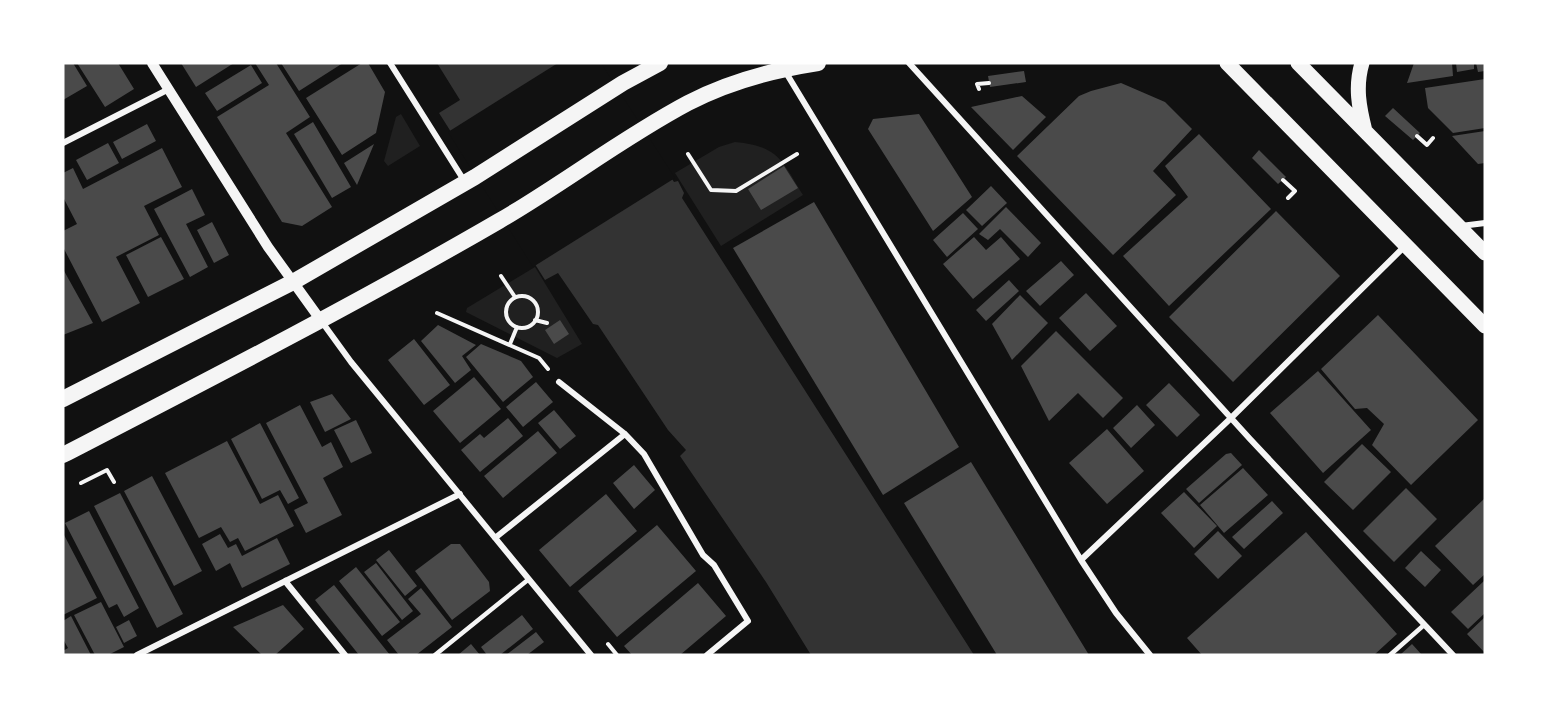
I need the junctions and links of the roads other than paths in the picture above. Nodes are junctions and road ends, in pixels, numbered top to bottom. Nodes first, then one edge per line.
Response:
1 (152, 63) edge
2 (390, 63) edge
3 (640, 63) edge
4 (660, 63) edge
5 (818, 63) edge
6 (909, 63) edge
7 (1227, 63) edge
8 (1298, 63) edge
9 (1362, 63) edge
10 (783, 66) edge
11 (623, 83) junction
12 (169, 89) junction
13 (1365, 131) junction
14 (63, 143) edge
15 (470, 180) junction
16 (1485, 223) edge
17 (1458, 226) junction
18 (1406, 245) junction
19 (1485, 253) edge
20 (293, 282) junction
21 (322, 322) junction
22 (1485, 326) edge
23 (559, 382) dead end
24 (63, 399) edge
25 (1231, 418) junction
26 (625, 434) junction
27 (63, 455) edge
28 (460, 494) junction
29 (495, 538) junction
30 (1081, 560) junction
31 (529, 579) junction
32 (285, 581) junction
33 (1424, 625) junction
34 (137, 655) edge
35 (345, 655) edge
36 (435, 655) edge
37 (591, 655) edge
38 (707, 655) edge
39 (1150, 655) edge
40 (1390, 655) edge
41 (1453, 655) edge

1 - 12 street
2 - 15 street
3 - 11 street
4 - 11 highway
5 - 10 highway
6 - 25 street
7 - 18 main road
8 - 13 main road
9 - 13 main road
10 - 21 highway
10 - 30 street
11 - 15 highway
12 - 14 street
12 - 20 street
13 - 17 main road
15 - 20 highway
16 - 17 street
17 - 19 main road
18 - 22 main road
18 - 25 street
20 - 21 street
20 - 24 highway
21 - 27 highway
21 - 28 street
23 - 26 street
25 - 30 street
25 - 33 street
26 - 29 street
26 - 38 street
28 - 29 street
28 - 32 street
29 - 31 street
30 - 39 street
31 - 36 lane
31 - 37 street
32 - 34 street
32 - 35 street
33 - 40 lane
33 - 41 street

